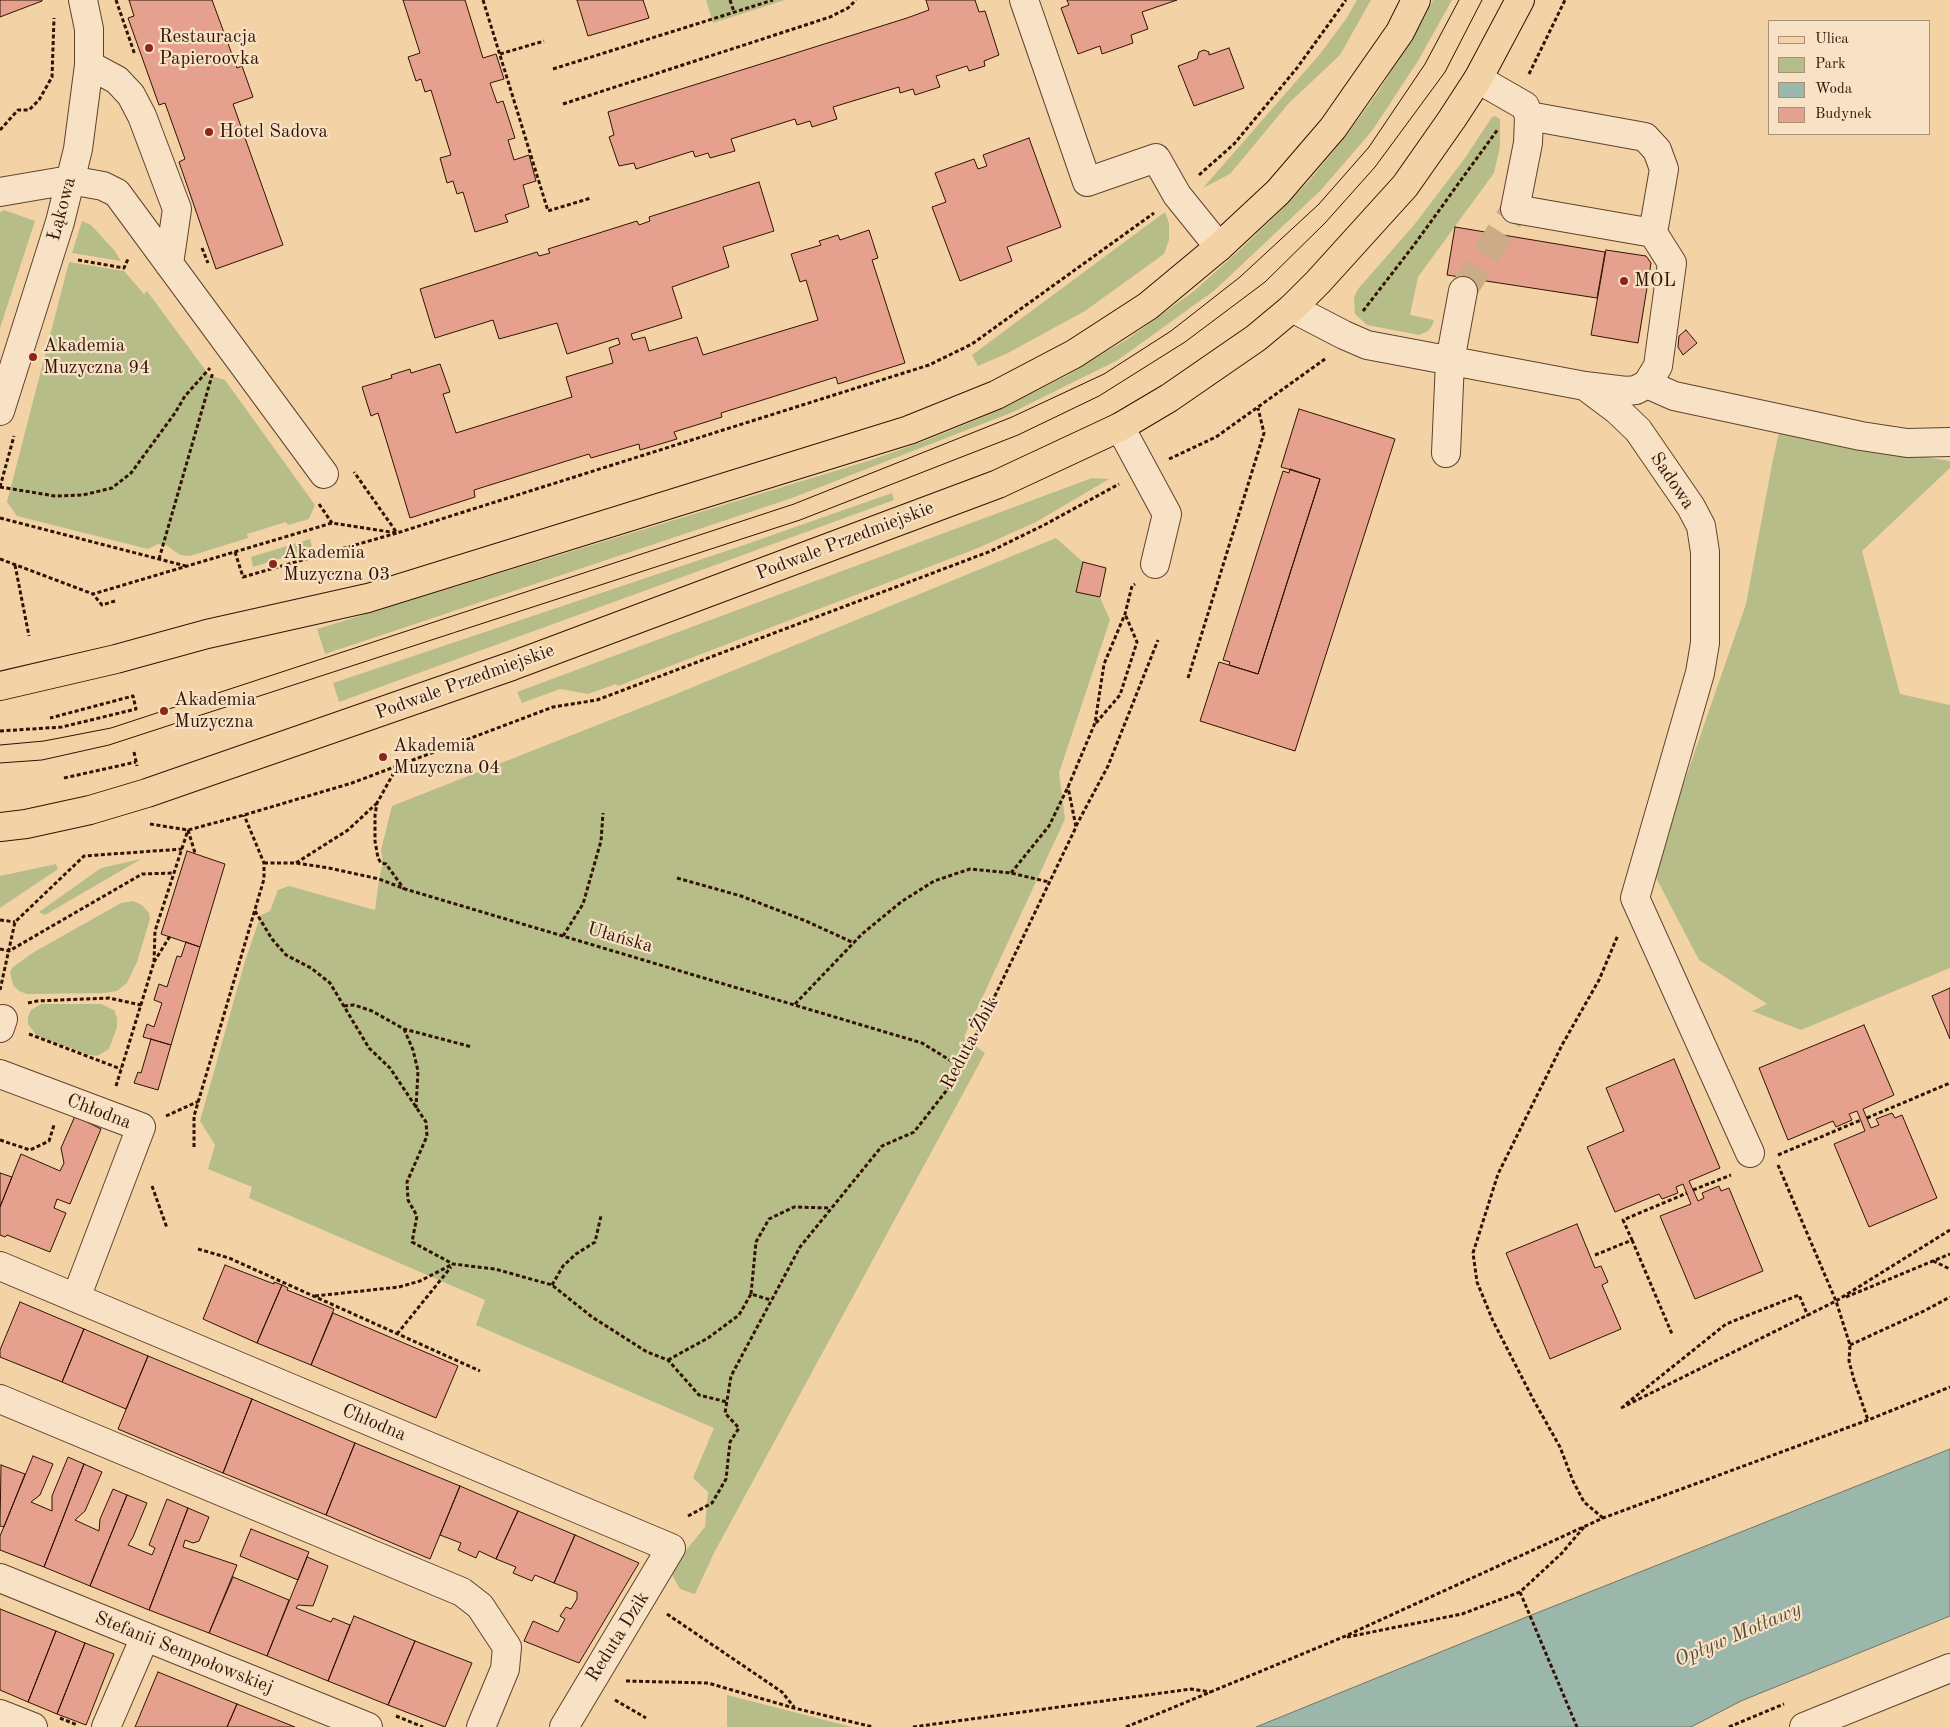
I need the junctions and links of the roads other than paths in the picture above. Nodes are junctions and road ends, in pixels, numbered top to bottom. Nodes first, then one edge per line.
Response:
1 (84, 0) edge
2 (1024, 0) edge
3 (1416, 0) edge
4 (1520, 0) edge
5 (89, 65) junction
6 (1478, 79) junction
7 (1529, 116) junction
8 (70, 180) junction
9 (0, 192) edge
10 (1653, 232) junction
11 (1219, 248) junction
12 (169, 264) junction
13 (1463, 291) tunnel mouth
14 (1292, 308) junction
15 (1450, 361) junction
16 (1647, 384) junction
17 (1585, 386) junction
18 (0, 411) edge
19 (1120, 427) junction
20 (1950, 442) edge
21 (1446, 453) dead end
22 (324, 474) dead end
23 (1155, 564) road end
24 (3, 682) edge
25 (0, 827) edge
26 (0, 1074) edge
27 (1750, 1153) dead end
28 (0, 1266) edge
29 (76, 1298) junction
30 (0, 1399) edge
31 (672, 1548) joint
32 (0, 1578) edge
33 (145, 1637) junction
34 (1950, 1668) edge
35 (0, 1714) edge
36 (33, 1727) edge
37 (106, 1727) edge
38 (368, 1727) edge
39 (481, 1727) edge
40 (564, 1727) edge
41 (1804, 1727) edge

1 - 5 street, Łąkowa
2 - 11 street
3 - 11 main road
4 - 6 main road, Podwale Przedmiejskie
5 - 8 street, Łąkowa
5 - 12 street
6 - 7 street
6 - 14 main road, Podwale Przedmiejskie
7 - 10 street
7 - 10 street
8 - 9 street
8 - 12 street
8 - 18 street, Łąkowa
10 - 16 street
11 - 24 main road
12 - 22 street
13 - 15 street
14 - 15 street, Sadowa
14 - 19 main road, Podwale Przedmiejskie
15 - 17 street, Sadowa
15 - 21 street
16 - 17 street
16 - 20 street
17 - 27 street, Sadowa
19 - 23 street
19 - 25 main road, Podwale Przedmiejskie
26 - 29 street, Chłodna
28 - 29 street, Chłodna
29 - 31 street, Chłodna
30 - 39 street
31 - 40 street, Reduta Dzik
32 - 33 street, Stefanii Sempołowskiej
33 - 37 street
33 - 38 street, Stefanii Sempołowskiej
34 - 41 street
35 - 36 street

